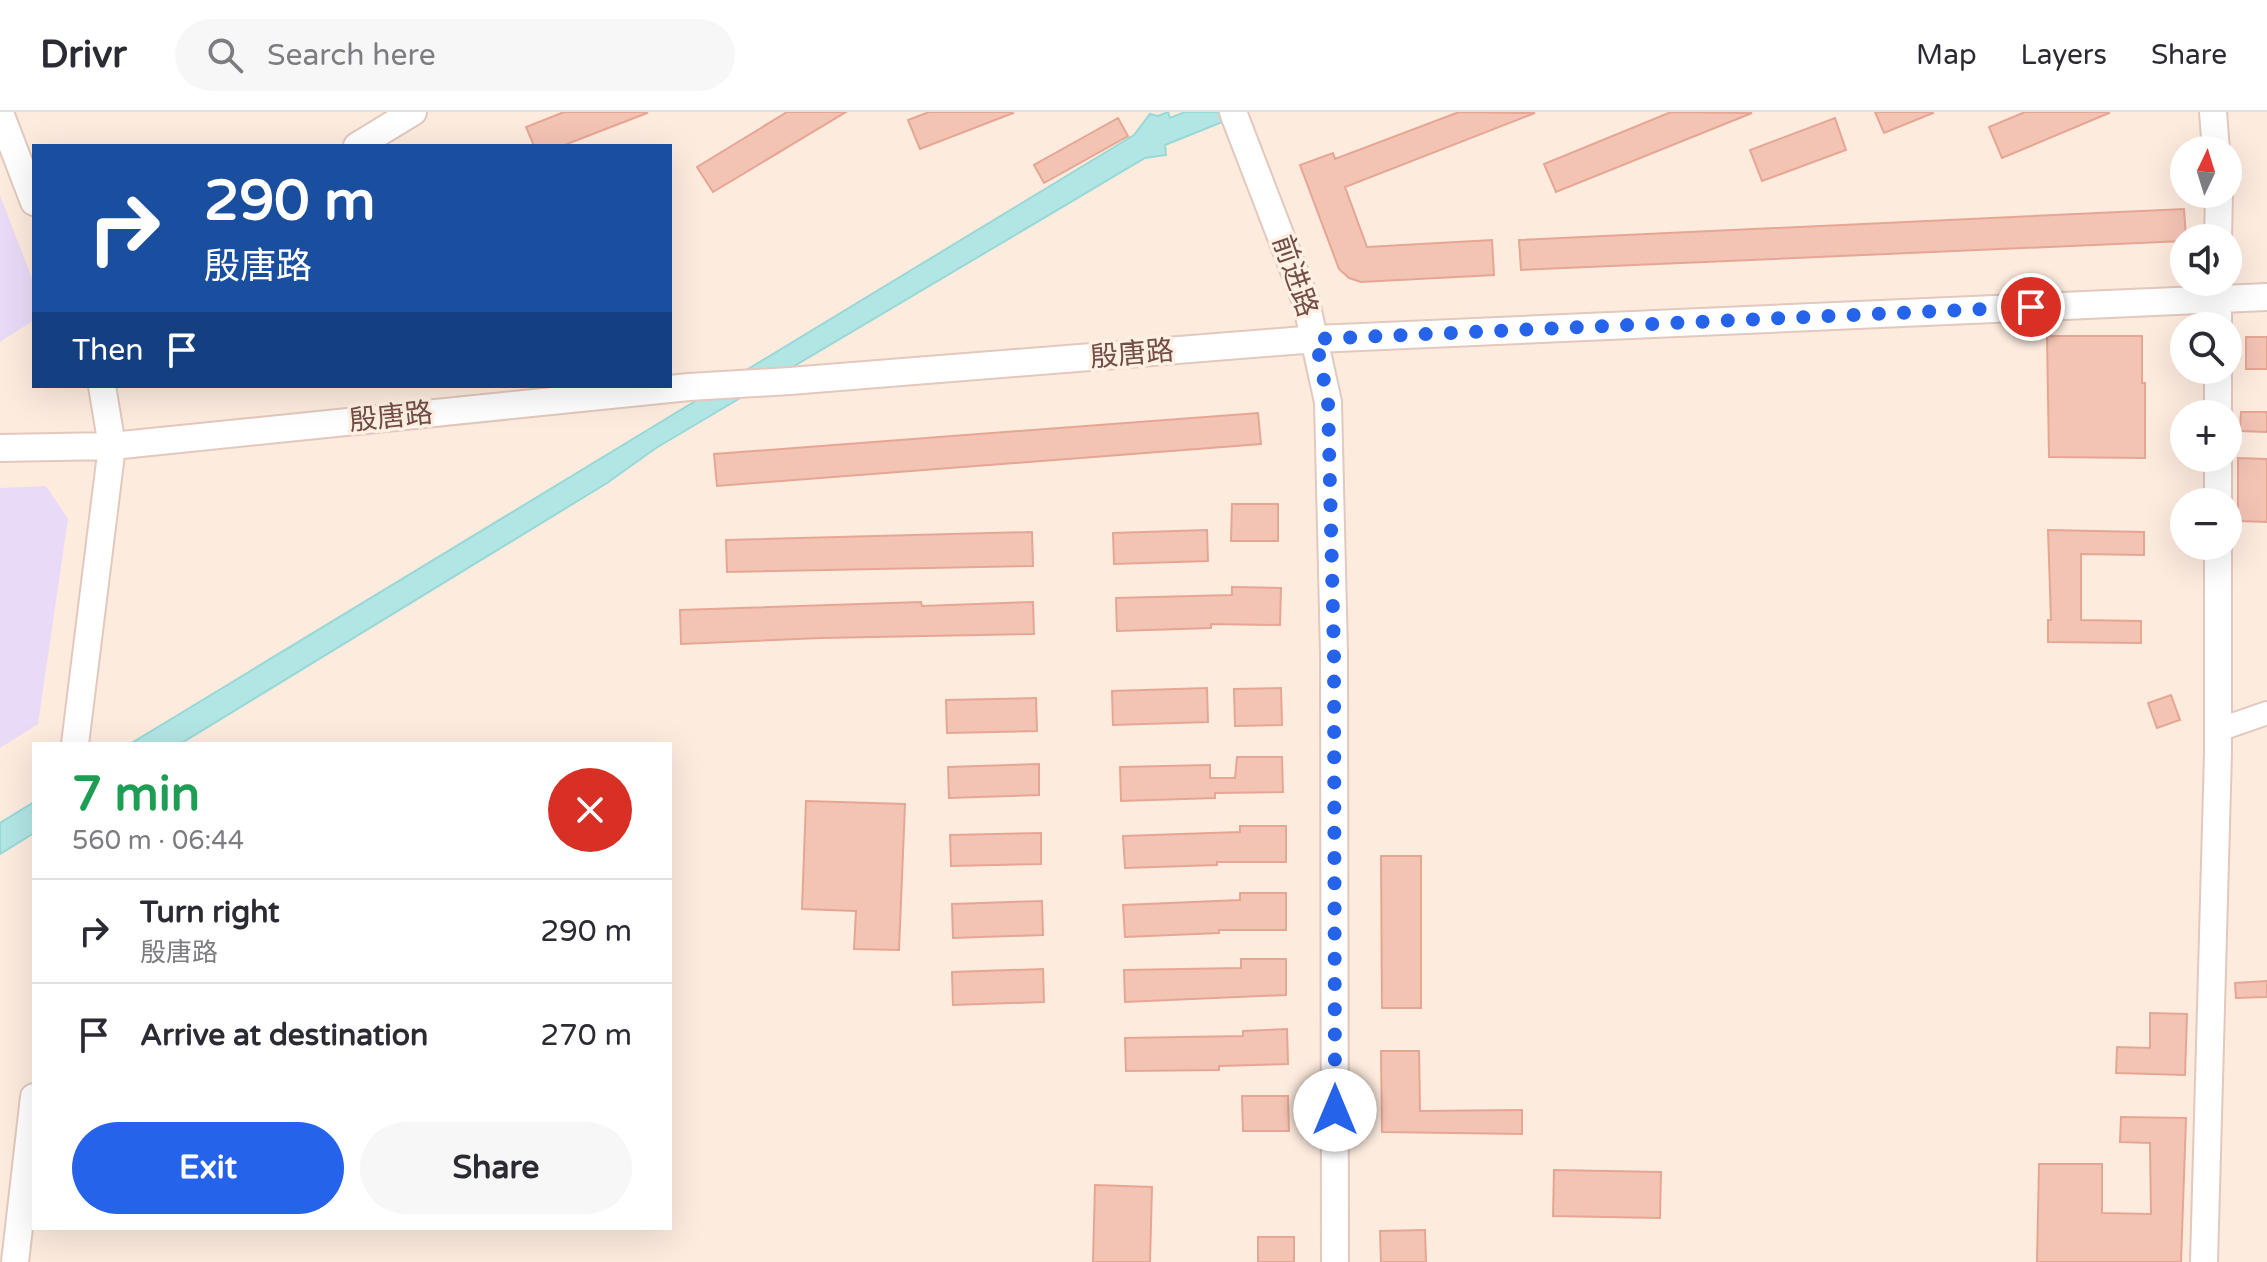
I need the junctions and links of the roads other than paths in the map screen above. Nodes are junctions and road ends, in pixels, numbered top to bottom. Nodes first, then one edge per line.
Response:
1 (413, 112) edge
2 (1233, 112) edge
3 (2213, 112) edge
4 (0, 113) edge
5 (2215, 136) edge
6 (360, 144) edge
7 (32, 197) edge
8 (2170, 293) edge
9 (2242, 293) edge
10 (2267, 297) edge
11 (1316, 339) junction
12 (102, 388) edge
13 (112, 446) junction
14 (0, 448) edge
15 (2218, 560) edge
16 (2267, 713) edge
17 (2218, 730) junction
18 (75, 742) edge
19 (32, 1114) edge
20 (15, 1262) edge
21 (1335, 1262) edge
22 (2204, 1262) edge

1 - 6 street
2 - 11 street, 前进路
3 - 5 street
4 - 7 street
8 - 11 street, 殷唐路
9 - 10 street, 殷唐路
11 - 13 street, 殷唐路
11 - 21 street, 前进路
12 - 13 street
13 - 14 street, 殷唐路
13 - 18 street
15 - 17 street
16 - 17 street
17 - 22 street
19 - 20 street

